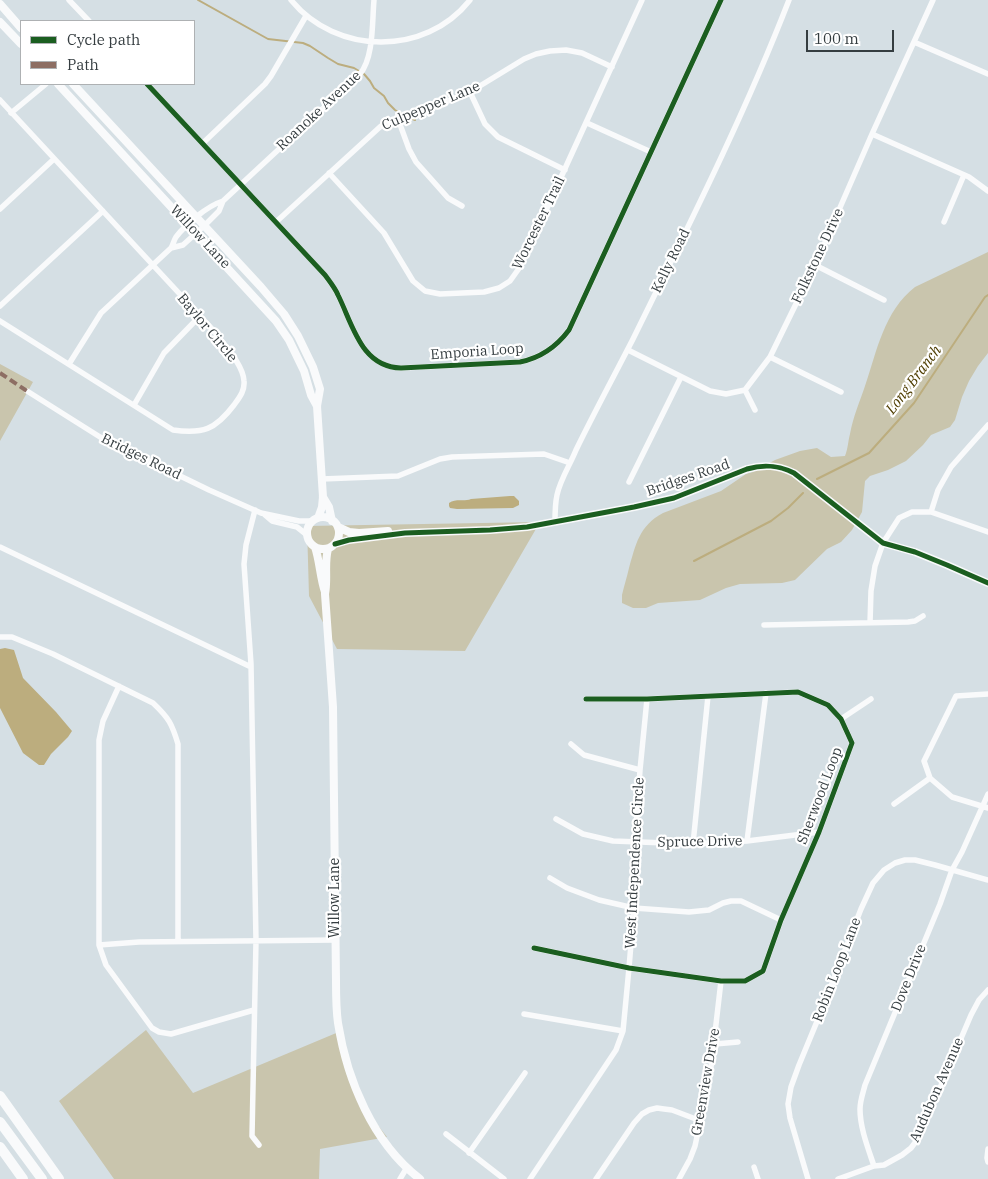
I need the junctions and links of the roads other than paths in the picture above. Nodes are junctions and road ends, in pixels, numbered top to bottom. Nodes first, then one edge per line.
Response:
1 (69, 0) edge
2 (291, 0) edge
3 (374, 0) edge
4 (470, 0) edge
5 (642, 0) edge
6 (721, 0) edge
7 (789, 0) edge
8 (932, 0) edge
9 (0, 4) edge
10 (306, 16) junction
11 (88, 20) edge
12 (0, 22) edge
13 (20, 27) edge
14 (370, 42) junction
15 (914, 42) junction
16 (20, 43) edge
17 (612, 66) junction
18 (988, 74) edge
19 (45, 85) edge
20 (59, 85) edge
21 (74, 85) edge
22 (148, 85) edge
23 (470, 92) junction
24 (0, 100) edge
25 (11, 112) junction
26 (398, 119) junction
27 (586, 123) junction
28 (872, 134) junction
29 (203, 143) junction
30 (651, 152) junction
31 (54, 159) junction
32 (565, 170) junction
33 (329, 173) junction
34 (964, 175) junction
35 (241, 184) junction
36 (988, 191) edge
37 (223, 201) junction
38 (462, 206) dead end
39 (0, 209) edge
40 (102, 211) junction
41 (196, 217) junction
42 (276, 222) junction
43 (944, 222) dead end
44 (188, 225) junction
45 (204, 226) junction
46 (196, 233) junction
47 (172, 248) junction
48 (152, 265) junction
49 (815, 265) junction
50 (884, 300) dead end
51 (0, 306) edge
52 (200, 316) junction
53 (0, 321) edge
54 (628, 350) junction
55 (770, 357) junction
56 (68, 364) junction
57 (681, 377) junction
58 (745, 390) junction
59 (27, 391) dead end
60 (841, 392) dead end
61 (134, 405) junction
62 (318, 406) junction
63 (755, 410) dead end
64 (988, 425) edge
65 (570, 463) junction
66 (322, 479) junction
67 (629, 482) dead end
68 (323, 497) junction
69 (258, 512) junction
70 (931, 512) junction
71 (316, 520) junction
72 (555, 522) junction
73 (335, 524) junction
74 (988, 532) edge
75 (405, 533) junction
76 (307, 535) junction
77 (883, 543) junction
78 (331, 546) junction
79 (315, 547) junction
80 (0, 548) edge
81 (988, 583) edge
82 (326, 594) junction
83 (923, 616) dead end
84 (870, 623) junction
85 (764, 625) dead end
86 (0, 637) edge
87 (251, 667) junction
88 (119, 686) junction
89 (766, 693) junction
90 (988, 694) edge
91 (708, 696) junction
92 (586, 699) dead end
93 (647, 699) junction
94 (871, 699) dead end
95 (841, 720) junction
96 (571, 744) dead end
97 (640, 770) junction
98 (930, 778) junction
99 (988, 794) edge
100 (894, 804) dead end
101 (985, 808) edge
102 (556, 819) dead end
103 (819, 832) junction
104 (748, 841) junction
105 (635, 842) junction
106 (693, 844) junction
107 (952, 870) junction
108 (550, 878) dead end
109 (988, 880) edge
110 (634, 908) junction
111 (781, 920) junction
112 (335, 940) junction
113 (178, 941) junction
114 (256, 941) junction
115 (99, 945) junction
116 (534, 948) dead end
117 (629, 968) junction
118 (721, 981) junction
119 (988, 990) edge
120 (254, 1010) junction
121 (524, 1014) dead end
122 (623, 1031) junction
123 (738, 1042) dead end
124 (715, 1044) junction
125 (524, 1073) dead end
126 (0, 1096) edge
127 (700, 1121) junction
128 (0, 1122) edge
129 (446, 1134) dead end
130 (259, 1145) dead end
131 (0, 1147) edge
132 (988, 1149) edge
133 (469, 1153) junction
134 (988, 1162) edge
135 (874, 1166) junction
136 (754, 1167) dead end
137 (406, 1168) junction
138 (24, 1179) edge
139 (42, 1179) edge
140 (59, 1179) edge
141 (400, 1179) edge
142 (420, 1179) edge
143 (504, 1179) edge
144 (530, 1179) edge
145 (596, 1179) edge
146 (679, 1179) edge
147 (758, 1179) edge
148 (808, 1179) edge
149 (838, 1179) edge

1 - 11 street
2 - 10 street
3 - 14 street, Roanoke Avenue
4 - 14 street
5 - 17 street, Worcester Trail
6 - 30 street, Emporia Loop
7 - 54 street, Kelly Road
8 - 15 street, Folkstone Drive
9 - 13 street
10 - 14 street
10 - 29 street
12 - 16 street
14 - 35 street, Roanoke Avenue
15 - 18 street
15 - 28 street, Folkstone Drive
17 - 23 street, Culpepper Lane
17 - 27 street, Worcester Trail
19 - 25 street
20 - 44 street, Willow Lane
21 - 41 street, Willow Lane
22 - 29 street, Emporia Loop
23 - 26 street, Culpepper Lane
23 - 32 street
24 - 25 street, Baylor Circle
25 - 31 street, Baylor Circle
26 - 33 street, Culpepper Lane
26 - 38 street
27 - 30 street
27 - 32 street, Worcester Trail
28 - 34 street
28 - 49 street, Folkstone Drive
29 - 35 street, Emporia Loop
30 - 42 street, Emporia Loop
31 - 39 street
31 - 40 street, Baylor Circle
32 - 33 street, Worcester Trail
33 - 42 street, Culpepper Lane
34 - 36 street
34 - 43 street
35 - 37 street, Roanoke Avenue
35 - 42 street, Emporia Loop
37 - 41 street, Roanoke Avenue
37 - 45 street, Roanoke Avenue
40 - 48 street, Baylor Circle
40 - 51 street
41 - 44 street, Roanoke Avenue
41 - 45 street, Willow Lane
44 - 46 street, Willow Lane
44 - 47 street, Roanoke Avenue
45 - 46 street, Roanoke Avenue
45 - 62 street, Willow Lane
46 - 47 street, Roanoke Avenue
46 - 62 street, Willow Lane
47 - 48 street
48 - 52 street, Baylor Circle
48 - 56 street
49 - 50 street
49 - 55 street, Folkstone Drive
52 - 61 street
52 - 61 street, Baylor Circle
53 - 56 street, Baylor Circle
54 - 57 street
54 - 65 street, Kelly Road
55 - 58 street, Folkstone Drive
55 - 60 street
56 - 61 street, Baylor Circle
57 - 58 street
57 - 67 street
58 - 63 street
59 - 69 street, Bridges Road
62 - 66 street, Willow Lane
64 - 70 street
65 - 66 street
65 - 72 street, Kelly Road
66 - 68 street, Willow Lane
68 - 71 street, Willow Lane
68 - 73 street, Willow Lane
69 - 71 street, Bridges Road
69 - 76 street, Bridges Road
69 - 87 street
70 - 74 street
70 - 77 street
71 - 73 street
71 - 76 street
72 - 75 street, Bridges Road
72 - 77 street, Bridges Road
73 - 75 street, Bridges Road
73 - 78 street
75 - 78 street, Bridges Road
76 - 79 street
77 - 81 street, Bridges Road
77 - 84 street
78 - 79 street
78 - 82 street, Willow Lane
79 - 82 street, Willow Lane
80 - 87 street
82 - 112 street, Willow Lane
83 - 84 street
84 - 85 street
86 - 88 street
87 - 114 street
88 - 113 street
88 - 115 street
89 - 91 street, Sherwood Loop
89 - 95 street, Sherwood Loop
89 - 104 street
90 - 98 street
91 - 93 street, Sherwood Loop
91 - 106 street
92 - 93 street, Sherwood Loop
93 - 97 street, West Independence Circle
94 - 95 street
95 - 103 street, Sherwood Loop
96 - 97 street
97 - 105 street, West Independence Circle
98 - 100 street
98 - 101 street
99 - 101 street, Dove Drive
101 - 107 street, Dove Drive
102 - 105 street, Spruce Drive
103 - 104 street, Spruce Drive
103 - 111 street, Sherwood Loop
104 - 106 street, Spruce Drive
105 - 106 street, Spruce Drive
105 - 110 street, West Independence Circle
107 - 109 street, Robin Loop Lane
107 - 135 street, Dove Drive
107 - 148 street, Robin Loop Lane
108 - 110 street
110 - 111 street
110 - 117 street, West Independence Circle
111 - 118 street, Sherwood Loop
112 - 114 street
112 - 137 street, Willow Lane
113 - 114 street
113 - 115 street
114 - 120 street
115 - 120 street
116 - 117 street, Sherwood Loop
117 - 118 street, Sherwood Loop
117 - 122 street, West Independence Circle
118 - 124 street, Greenview Drive
119 - 135 street, Audubon Avenue
120 - 130 street
121 - 122 street
122 - 144 street, West Independence Circle
123 - 124 street
124 - 127 street, Greenview Drive
125 - 133 street
126 - 140 highway
127 - 145 street
127 - 146 street, Greenview Drive
128 - 139 highway
129 - 133 street
131 - 138 highway
132 - 134 street
133 - 143 street
135 - 149 street, Audubon Avenue
136 - 147 street
137 - 141 street
137 - 142 street, Willow Lane

